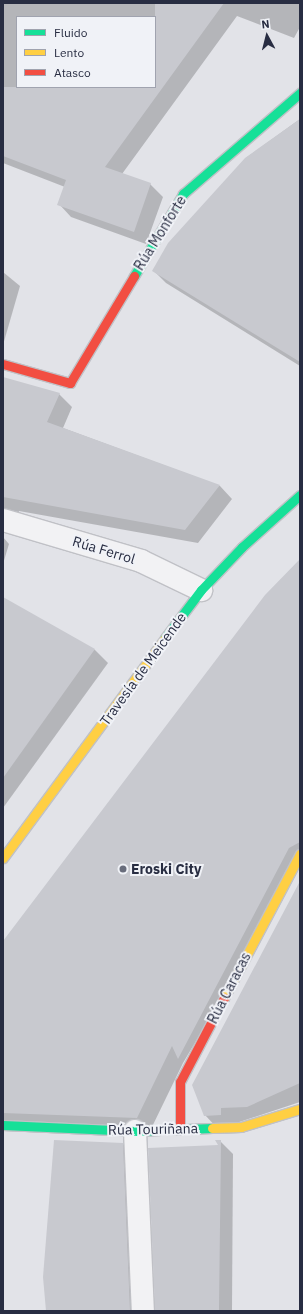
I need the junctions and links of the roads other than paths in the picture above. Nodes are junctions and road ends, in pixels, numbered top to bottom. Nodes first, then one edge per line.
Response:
1 (300, 93) edge
2 (3, 364) edge
3 (300, 495) edge
4 (3, 520) edge
5 (201, 590) junction
6 (300, 854) edge
7 (3, 858) edge
8 (300, 1109) edge
9 (3, 1125) edge
10 (180, 1128) junction
11 (135, 1131) junction
12 (143, 1311) edge

1 - 2 street, Rúa Monforte
3 - 5 street, Travesía de Meicende
4 - 5 street, Rúa Ferrol
5 - 7 street, Travesía de Meicende
6 - 10 street, Rúa Caracas
8 - 10 street, Rúa Touriñana
9 - 11 street, Rúa Touriñana
10 - 11 street, Rúa Touriñana
11 - 12 street

